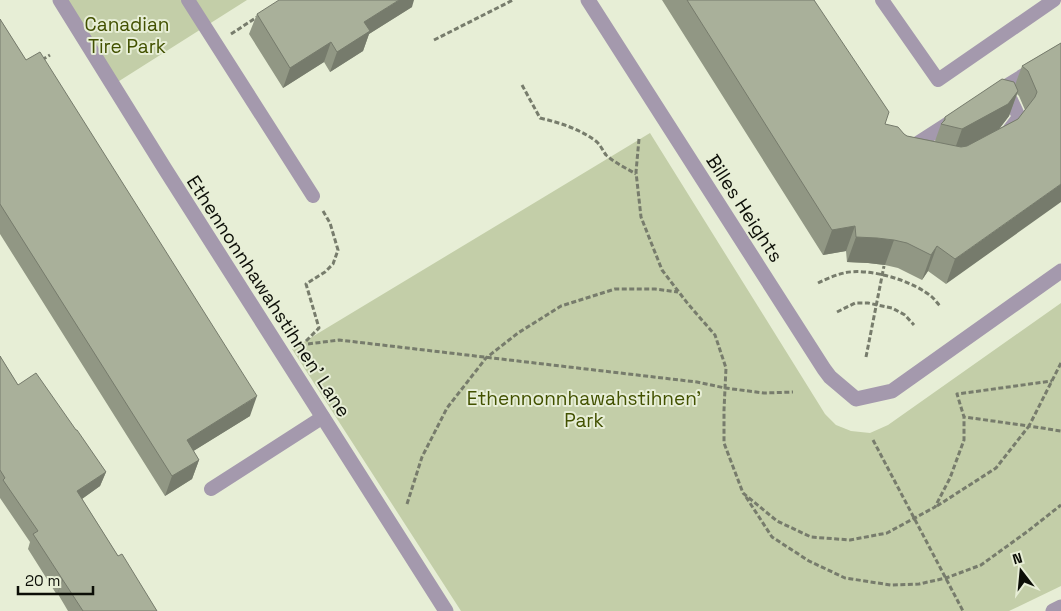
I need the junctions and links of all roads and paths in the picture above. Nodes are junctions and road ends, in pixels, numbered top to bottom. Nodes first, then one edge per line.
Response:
1 (60, 0) edge
2 (188, 0) edge
3 (513, 0) edge
4 (588, 0) edge
5 (882, 0) edge
6 (1054, 0) edge
7 (260, 15) edge
8 (229, 35) dead end
9 (434, 40) dead end
10 (1061, 52) edge
11 (50, 55) dead end
12 (36, 63) edge
13 (522, 84) dead end
14 (969, 110) edge
15 (639, 139) dead end
16 (996, 141) edge
17 (918, 156) edge
18 (636, 174) junction
19 (313, 196) joint
20 (884, 266) edge
21 (1061, 271) edge
22 (883, 275) junction
23 (818, 282) dead end
24 (679, 292) junction
25 (877, 304) junction
26 (941, 307) dead end
27 (837, 312) dead end
28 (914, 326) dead end
29 (866, 357) dead end
30 (486, 358) junction
31 (1061, 363) edge
32 (1059, 368) junction
33 (1061, 374) edge
34 (1052, 381) junction
35 (725, 388) junction
36 (793, 392) dead end
37 (323, 417) junction
38 (964, 417) junction
39 (1029, 426) junction
40 (1061, 430) edge
41 (873, 440) dead end
42 (211, 489) dead end
43 (743, 493) junction
44 (408, 504) dead end
45 (1061, 505) edge
46 (934, 507) junction
47 (914, 518) junction
48 (946, 578) junction
49 (1061, 607) edge
50 (446, 611) edge
51 (963, 611) edge
52 (1053, 611) edge

1 - 37 street, Ethennonnhawahstihnen' Lane
2 - 19 lane
3 - 9 path
4 - 21 street, Billes Heights
5 - 6 lane
7 - 8 path
10 - 16 lane
11 - 12 path
13 - 18 path
14 - 17 lane
15 - 18 path
18 - 24 path
19 - 30 path
20 - 22 path
22 - 23 path
22 - 25 path
22 - 26 path
24 - 30 path
24 - 35 path
25 - 27 path
25 - 28 path
25 - 29 path
30 - 35 path
30 - 44 path
31 - 32 path
32 - 33 path
32 - 34 path
34 - 38 path
34 - 39 path
35 - 36 path
35 - 43 path
37 - 42 lane
37 - 50 street, Ethennonnhawahstihnen' Lane
38 - 39 path
38 - 46 path
39 - 40 path
39 - 46 path
41 - 47 path
43 - 47 path
43 - 48 path
45 - 48 path
46 - 47 path
47 - 48 path
48 - 51 path
49 - 52 street

